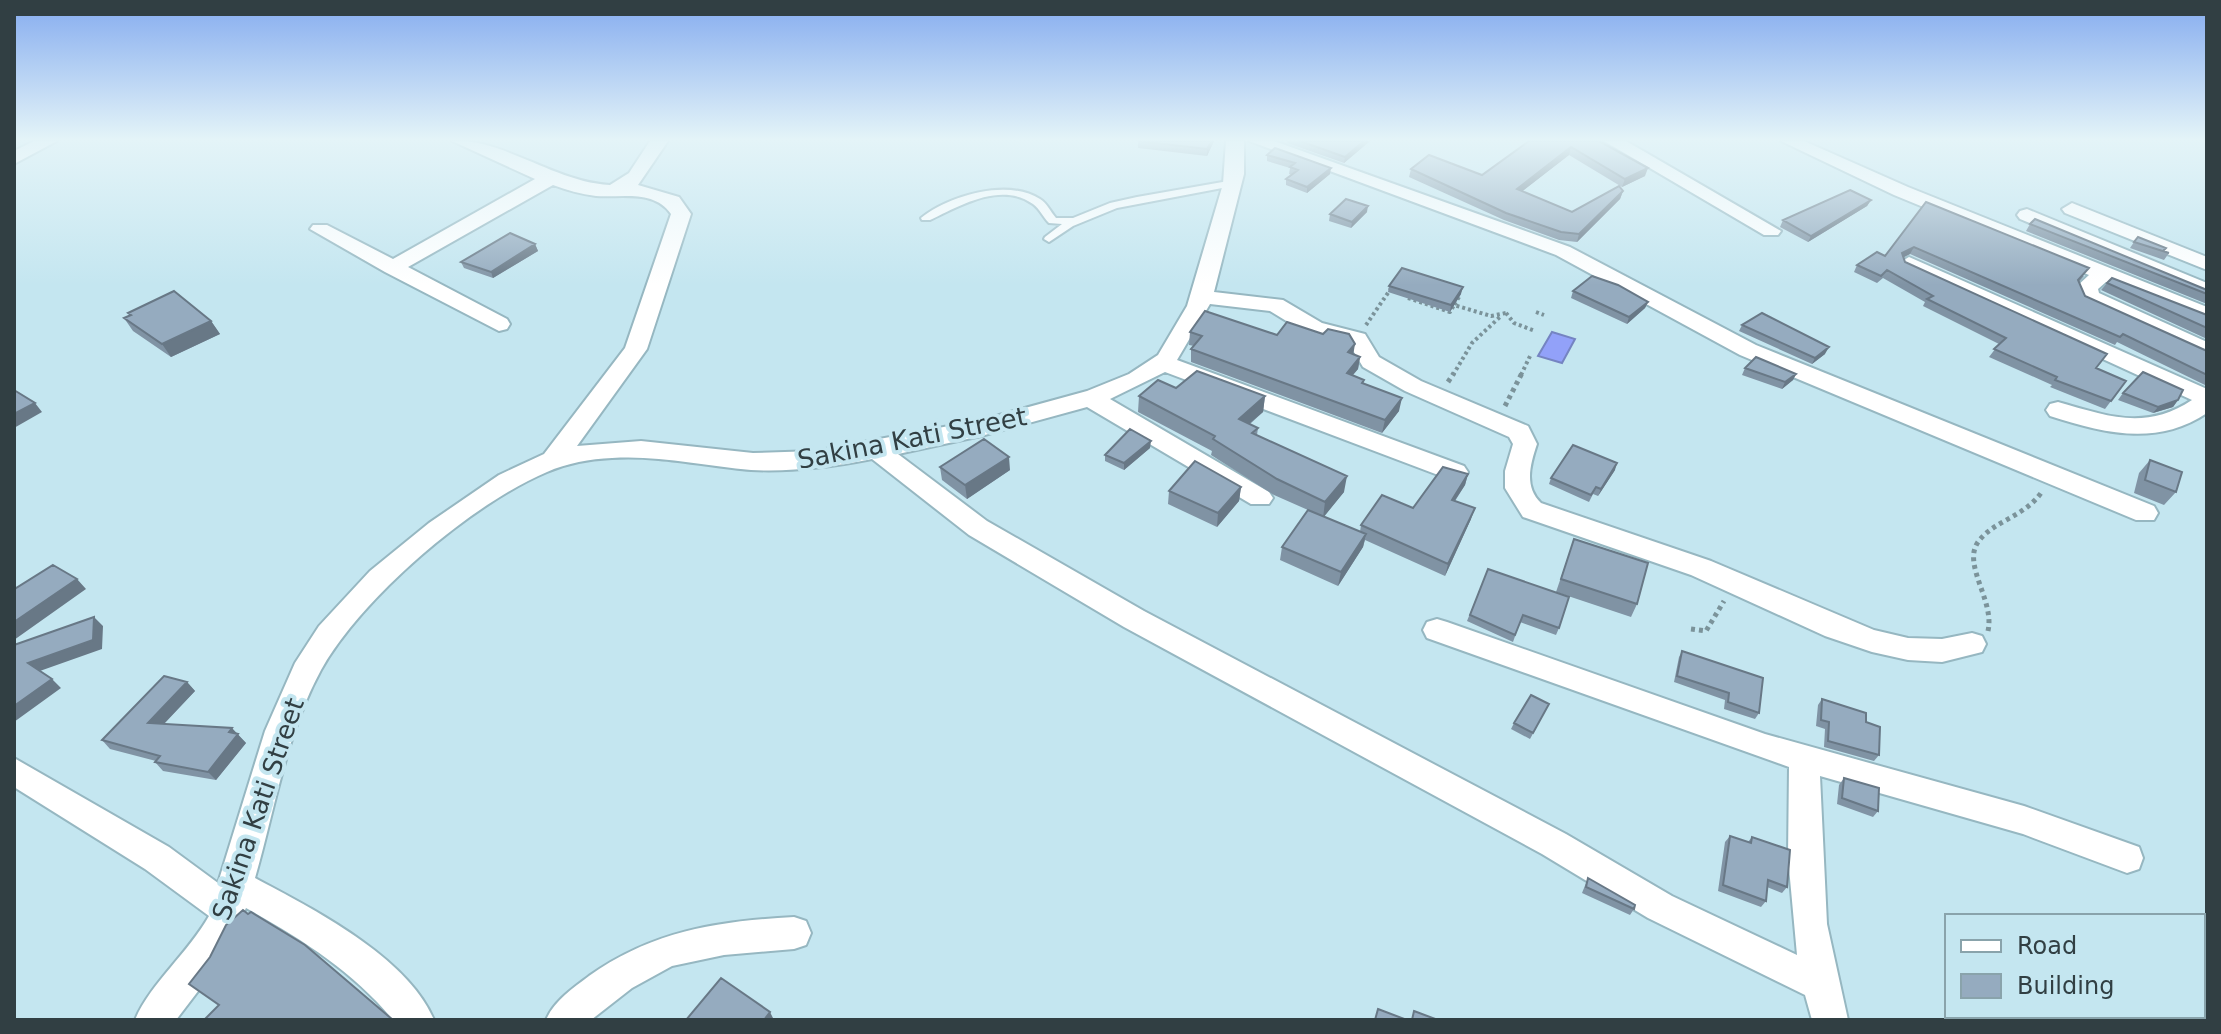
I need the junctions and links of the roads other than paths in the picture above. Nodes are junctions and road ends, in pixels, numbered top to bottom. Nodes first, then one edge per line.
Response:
1 (531, 189) edge
2 (582, 189) edge
3 (619, 189) edge
4 (633, 189) edge
5 (1195, 189) edge
6 (1232, 189) edge
7 (1392, 189) edge
8 (1698, 189) edge
9 (1897, 189) edge
10 (2072, 209) dead end
11 (2027, 215) dead end
12 (926, 218) dead end
13 (1073, 220) junction
14 (320, 229) dead end
15 (1771, 231) dead end
16 (1049, 239) dead end
17 (1909, 263) edge
18 (2207, 264) edge
19 (392, 268) junction
20 (2104, 273) junction
21 (2207, 291) edge
22 (1201, 297) junction
23 (2207, 315) edge
24 (499, 324) dead end
25 (2207, 351) edge
26 (1163, 363) junction
27 (1090, 398) junction
28 (2207, 400) edge
29 (2058, 410) dead end
30 (876, 450) junction
31 (553, 460) junction
32 (1455, 472) edge
33 (1260, 498) dead end
34 (2145, 513) dead end
35 (1437, 630) dead end
36 (1972, 644) road end
37 (1805, 758) junction
38 (14, 771) edge
39 (2127, 858) dead end
40 (231, 897) junction
41 (794, 933) dead end
42 (1818, 983) junction
43 (153, 1020) edge
44 (416, 1020) edge
45 (564, 1020) edge
46 (1830, 1020) edge

1 - 19 street
2 - 3 street
4 - 31 street
5 - 13 lane
6 - 22 street, Sakina Kati Street
7 - 34 street
8 - 15 street
9 - 20 street
10 - 18 street
11 - 21 street
12 - 13 lane
13 - 16 lane
14 - 19 street
17 - 28 street
19 - 24 street
20 - 23 street
20 - 25 street
22 - 26 street, Sakina Kati Street
22 - 36 street
26 - 27 street, Sakina Kati Street
26 - 32 street
27 - 30 street, Sakina Kati Street
27 - 33 street
28 - 29 street
30 - 31 street, Sakina Kati Street
30 - 42 street
31 - 40 street, Sakina Kati Street
35 - 37 street
37 - 39 street
37 - 42 street
38 - 40 street
40 - 43 street, Sakina Kati Street
40 - 44 street
41 - 45 street
42 - 46 street

